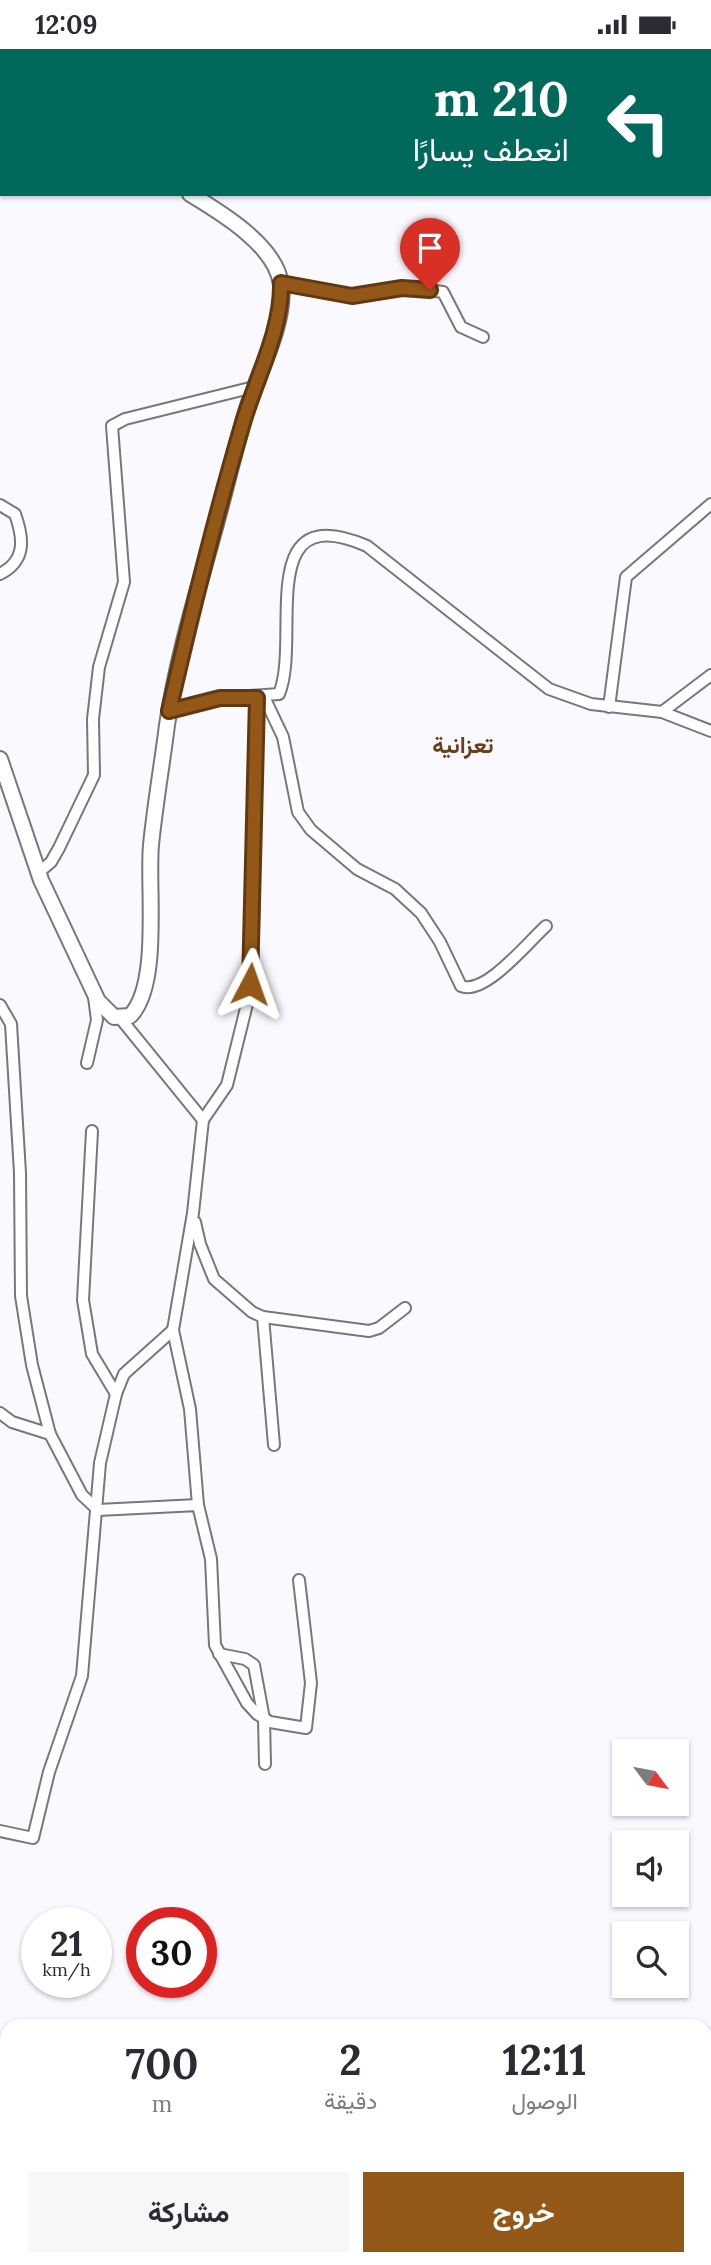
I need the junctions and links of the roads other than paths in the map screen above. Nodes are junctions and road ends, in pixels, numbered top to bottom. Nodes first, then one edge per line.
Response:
1 (193, 196) edge
2 (281, 283) junction
3 (483, 337) dead end
4 (254, 387) junction
5 (711, 504) edge
6 (0, 505) edge
7 (0, 574) edge
8 (711, 675) edge
9 (260, 697) junction
10 (609, 707) junction
11 (169, 711) junction
12 (662, 712) junction
13 (711, 731) edge
14 (0, 759) edge
15 (38, 873) junction
16 (545, 926) dead end
17 (94, 991) junction
18 (0, 1005) edge
19 (121, 1019) junction
20 (87, 1063) dead end
21 (204, 1120) junction
22 (92, 1131) dead end
23 (193, 1213) junction
24 (405, 1308) dead end
25 (263, 1318) junction
26 (173, 1330) junction
27 (116, 1394) junction
28 (0, 1412) edge
29 (50, 1434) junction
30 (274, 1445) dead end
31 (198, 1505) junction
32 (98, 1510) junction
33 (299, 1580) dead end
34 (219, 1654) junction
35 (264, 1719) junction
36 (265, 1764) dead end
37 (0, 1831) edge

1 - 2 street
2 - 3 street
2 - 4 street
4 - 11 street
4 - 15 street
5 - 10 street
6 - 7 street
8 - 12 street
9 - 10 street
9 - 11 street
9 - 16 street
9 - 21 street
10 - 12 street
11 - 19 street
12 - 13 street
14 - 15 street
15 - 17 street
17 - 19 street
17 - 20 street
18 - 29 street
19 - 21 street
21 - 23 street
22 - 27 street
23 - 25 street
23 - 26 street
24 - 25 street
25 - 30 street
26 - 27 street
26 - 31 street
27 - 32 street
28 - 29 street
29 - 32 street
31 - 32 street
31 - 34 street
32 - 37 street
33 - 35 street
34 - 35 street
34 - 35 street
35 - 36 street

